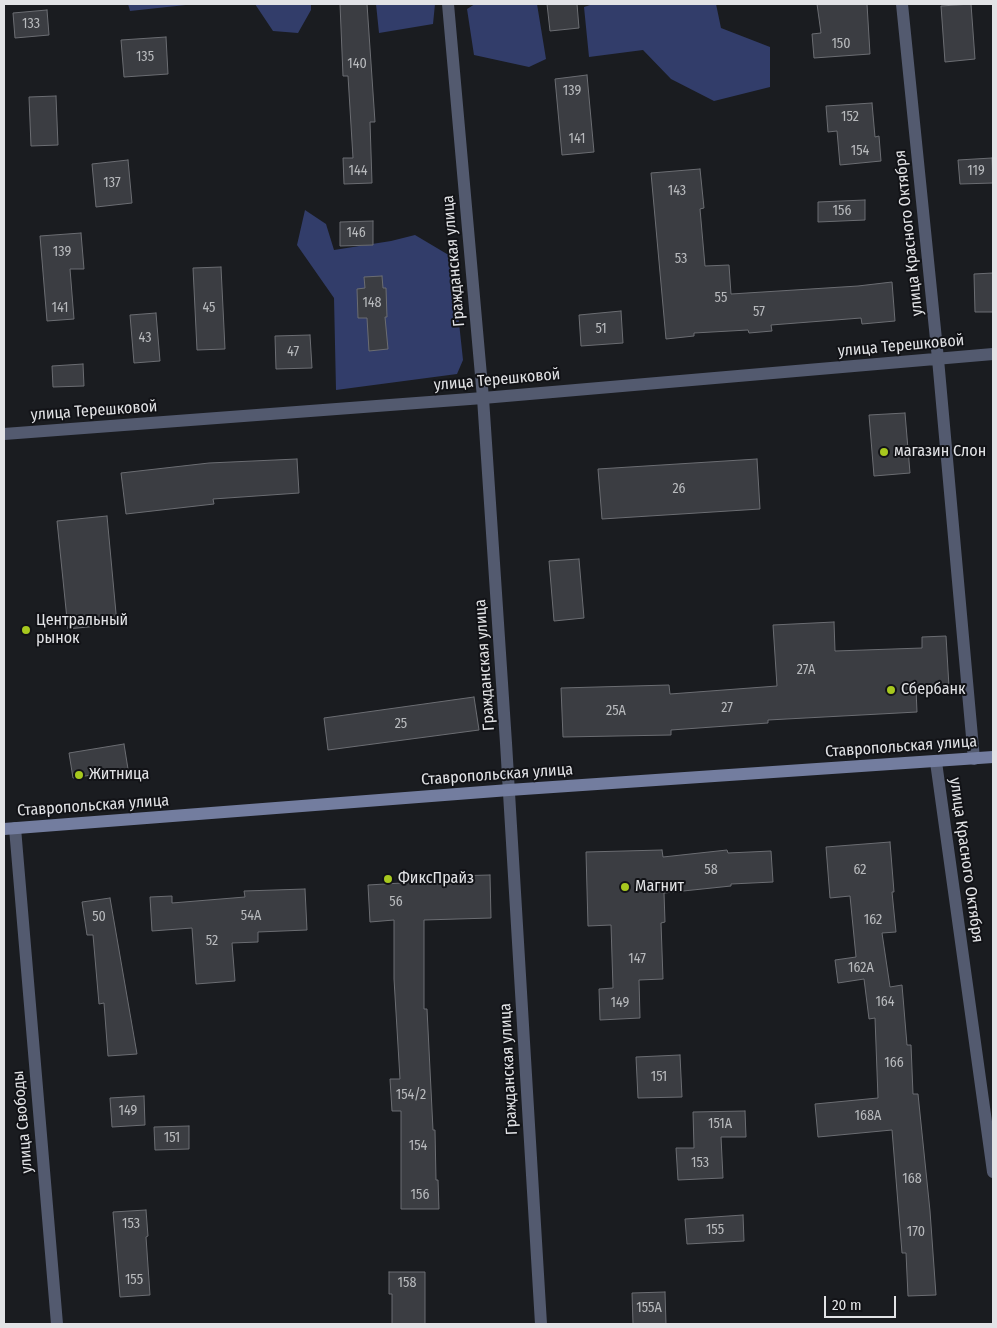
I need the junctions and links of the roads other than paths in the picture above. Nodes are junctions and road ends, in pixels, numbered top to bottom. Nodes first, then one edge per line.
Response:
1 (448, 4) edge
2 (902, 4) edge
3 (993, 354) edge
4 (938, 360) junction
5 (483, 398) junction
6 (4, 434) edge
7 (993, 757) edge
8 (974, 759) junction
9 (936, 762) junction
10 (509, 790) junction
11 (9, 828) edge
12 (993, 1172) edge
13 (57, 1324) edge
14 (541, 1324) edge

1 - 5 street, Гражданская улица
2 - 4 street, улица Красного Октября
3 - 4 street, улица Терешковой
4 - 5 street, улица Терешковой
4 - 8 street, улица Красного Октября
5 - 6 street, улица Терешковой
5 - 10 street, Гражданская улица
7 - 8 street, Ставропольская улица
8 - 9 street, Ставропольская улица
9 - 10 street, Ставропольская улица
9 - 12 street, улица Красного Октября
10 - 11 street, Ставропольская улица
10 - 14 street, Гражданская улица
11 - 13 street, улица Свободы

